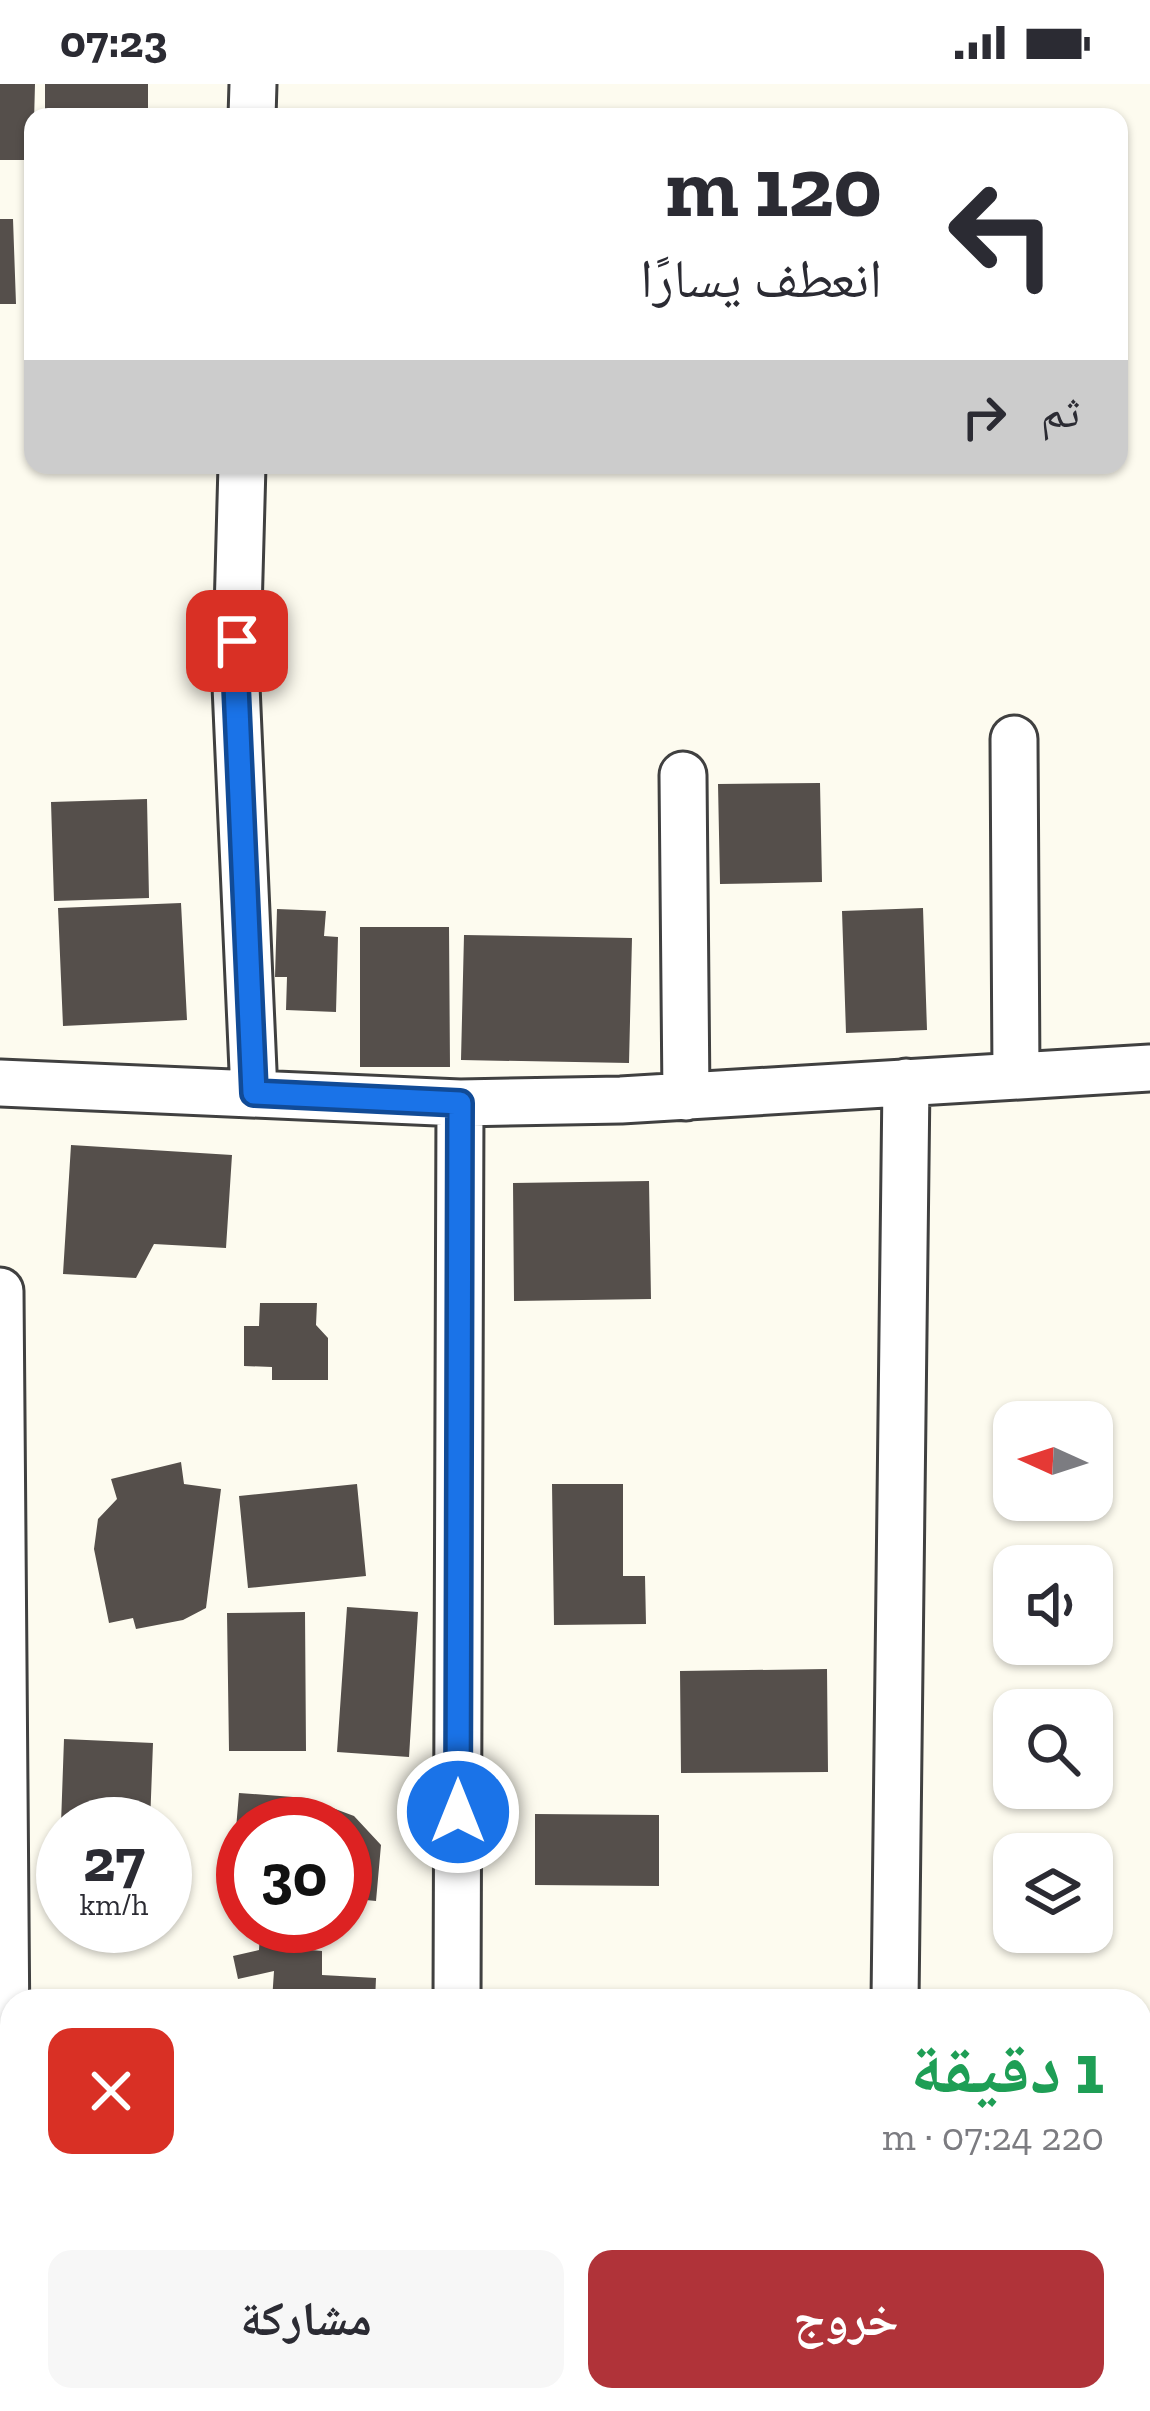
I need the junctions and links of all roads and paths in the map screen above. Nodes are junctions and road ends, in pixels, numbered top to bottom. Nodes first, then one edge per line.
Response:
1 (242, 474) edge
2 (1015, 739) dead end
3 (683, 775) dead end
4 (1150, 1068) edge
5 (1016, 1076) junction
6 (906, 1082) junction
7 (0, 1083) edge
8 (254, 1093) junction
9 (686, 1096) junction
10 (460, 1103) junction
11 (0, 1291) edge
12 (3, 1918) edge
13 (4, 1989) edge
14 (457, 1989) edge
15 (895, 1989) edge

1 - 8 street
2 - 5 street
3 - 9 street
4 - 5 street
5 - 6 street
6 - 9 street
6 - 15 street
7 - 8 street
8 - 10 street
9 - 10 street
10 - 14 street
11 - 12 street
12 - 13 street

